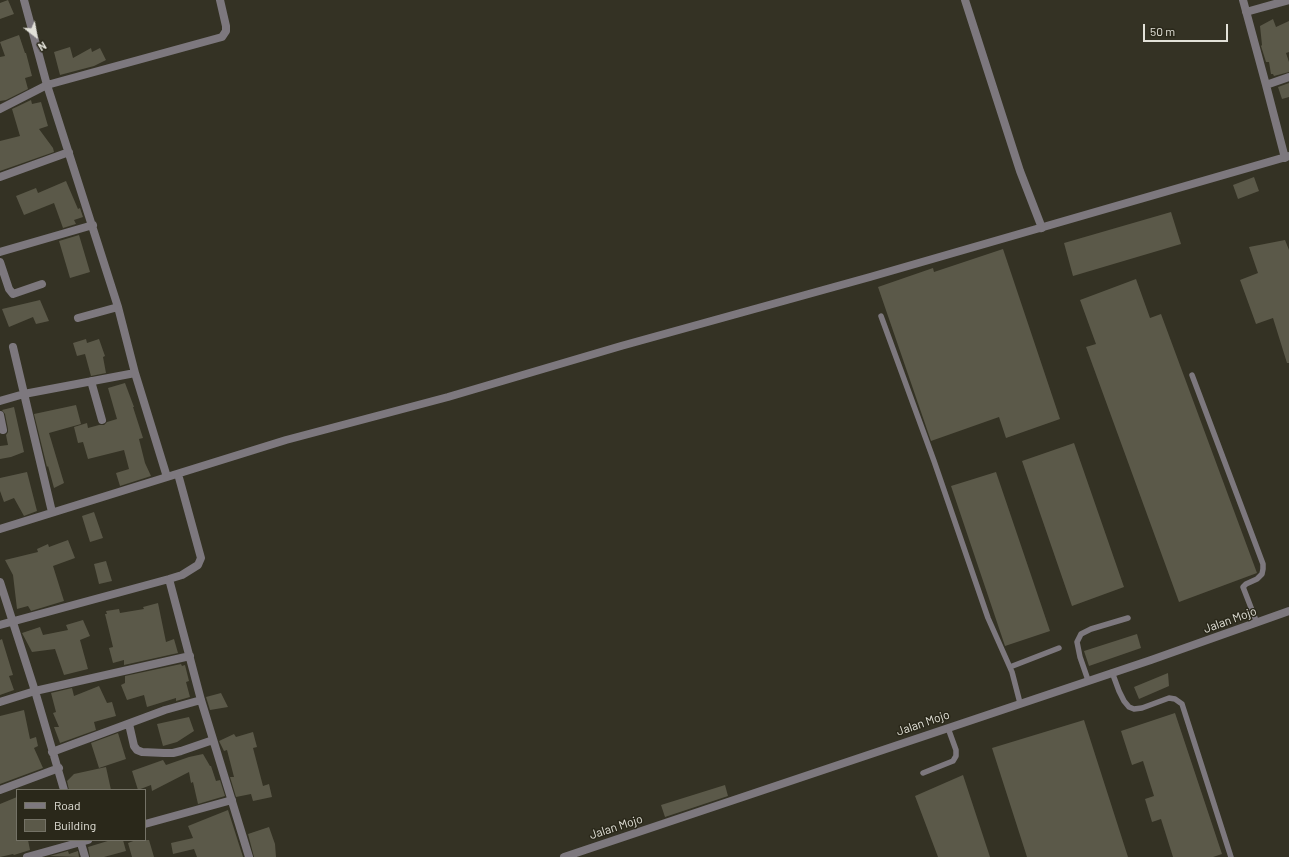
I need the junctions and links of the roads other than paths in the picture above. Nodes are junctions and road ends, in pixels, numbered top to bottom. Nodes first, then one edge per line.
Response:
1 (24, 0) edge
2 (220, 0) edge
3 (965, 0) edge
4 (1243, 0) edge
5 (1289, 0) edge
6 (1246, 12) junction
7 (1289, 77) edge
8 (47, 85) junction
9 (1266, 85) junction
10 (0, 109) edge
11 (69, 152) junction
12 (1287, 157) edge
13 (0, 177) edge
14 (92, 225) junction
15 (1042, 228) junction
16 (0, 252) edge
17 (0, 262) edge
18 (42, 284) dead end
19 (118, 307) junction
20 (881, 316) dead end
21 (78, 318) dead end
22 (13, 347) dead end
23 (135, 373) junction
24 (1192, 375) dead end
25 (91, 381) junction
26 (24, 394) junction
27 (0, 401) edge
28 (0, 414) edge
29 (102, 420) dead end
30 (3, 430) dead end
31 (178, 474) junction
32 (167, 477) junction
33 (52, 512) junction
34 (0, 529) edge
35 (169, 579) junction
36 (0, 582) edge
37 (1289, 611) edge
38 (1128, 618) dead end
39 (12, 622) junction
40 (1257, 623) junction
41 (0, 625) edge
42 (1058, 648) dead end
43 (190, 656) junction
44 (1010, 667) junction
45 (1112, 672) junction
46 (1088, 680) junction
47 (35, 691) junction
48 (201, 700) junction
49 (0, 702) edge
50 (1020, 703) junction
51 (129, 724) junction
52 (948, 728) junction
53 (213, 740) junction
54 (52, 752) junction
55 (59, 768) junction
56 (923, 773) dead end
57 (64, 789) edge
58 (0, 790) edge
59 (232, 800) junction
60 (146, 824) edge
61 (83, 841) edge
62 (27, 857) edge
63 (85, 857) edge
64 (249, 857) edge
65 (564, 857) edge
66 (1231, 857) edge

1 - 8 street
2 - 8 street
3 - 15 street
4 - 6 street
5 - 6 street
6 - 9 street
7 - 9 street
8 - 10 street
8 - 11 street
9 - 12 street
11 - 13 street
11 - 14 street
12 - 15 street
14 - 16 street
14 - 19 street
15 - 31 street
17 - 18 street
19 - 21 street
19 - 23 street
20 - 44 lane
22 - 26 street
23 - 25 street
23 - 32 street
24 - 40 lane
25 - 26 street
25 - 29 street
26 - 27 street
26 - 33 street
28 - 30 street
31 - 32 street
31 - 35 street
32 - 33 street
33 - 34 street
35 - 39 street
35 - 43 street
36 - 39 street
37 - 40 street, Jalan Mojo
38 - 46 lane
39 - 41 street
39 - 47 street
40 - 45 street, Jalan Mojo
42 - 44 lane
43 - 47 street
43 - 48 street
44 - 50 lane
45 - 46 street, Jalan Mojo
45 - 66 lane
46 - 50 street, Jalan Mojo
47 - 49 street
47 - 54 street
48 - 51 street
48 - 53 street
50 - 52 street, Jalan Mojo
51 - 53 street
51 - 54 street
52 - 56 lane
52 - 65 street, Jalan Mojo
53 - 59 street
54 - 55 street
55 - 57 street
55 - 58 street
59 - 60 street
59 - 64 street
61 - 62 street
61 - 63 street

